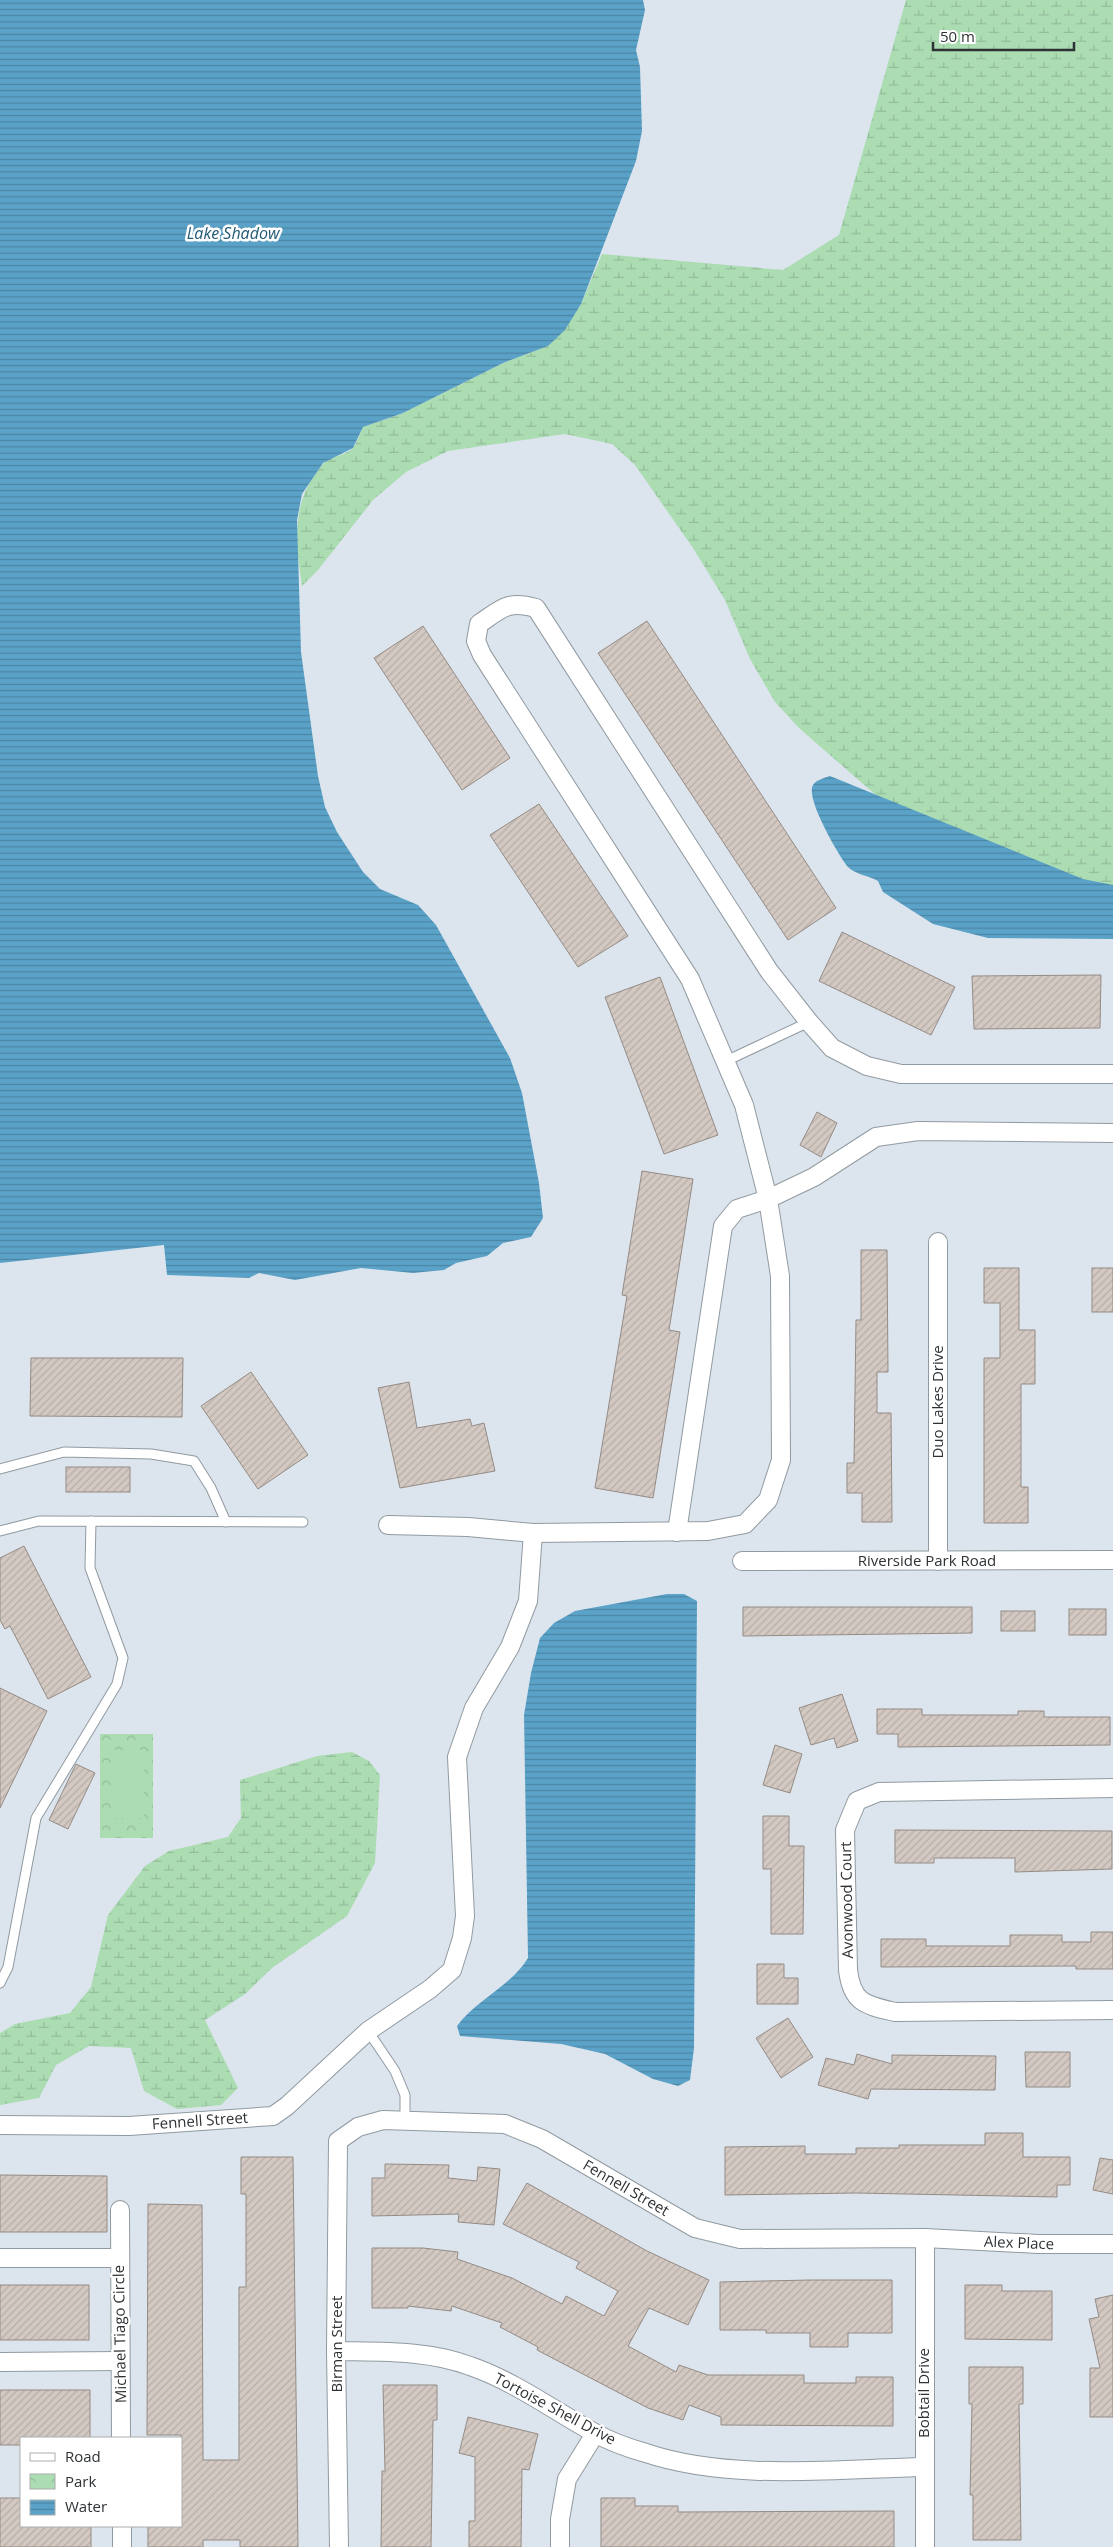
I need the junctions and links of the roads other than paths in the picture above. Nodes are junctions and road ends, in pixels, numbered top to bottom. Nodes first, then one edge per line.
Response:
1 (809, 1022) junction
2 (726, 1061) junction
3 (1113, 1074) edge
4 (1113, 1133) edge
5 (768, 1199) junction
6 (938, 1242) dead end
7 (0, 1469) edge
8 (91, 1521) junction
9 (226, 1522) junction
10 (304, 1522) dead end
11 (388, 1525) dead end
12 (0, 1531) edge
13 (677, 1532) junction
14 (533, 1533) junction
15 (1113, 1560) edge
16 (742, 1561) dead end
17 (938, 1561) junction
18 (1113, 1788) edge
19 (0, 1983) edge
20 (1113, 2010) edge
21 (368, 2031) junction
22 (405, 2120) junction
23 (0, 2125) edge
24 (338, 2141) joint
25 (120, 2210) dead end
26 (925, 2238) junction
27 (1113, 2244) edge
28 (0, 2258) edge
29 (120, 2258) junction
30 (336, 2351) junction
31 (120, 2361) junction
32 (0, 2362) edge
33 (595, 2434) junction
34 (121, 2437) edge
35 (923, 2467) junction
36 (122, 2527) edge
37 (122, 2547) edge
38 (339, 2547) edge
39 (560, 2547) edge
40 (925, 2547) edge

1 - 2 lane
1 - 2 street
1 - 3 street
2 - 5 street
4 - 5 street
5 - 13 street
5 - 13 street
6 - 17 street, Duo Lakes Drive
7 - 9 lane
8 - 9 lane
8 - 12 lane
8 - 19 lane
9 - 10 lane
11 - 14 street
13 - 14 street
14 - 21 street, Fennell Street
15 - 17 street, Riverside Park Road
16 - 17 street, Riverside Park Road
18 - 20 street, Avonwood Court
21 - 22 lane
21 - 23 street, Fennell Street
22 - 24 street, Fennell Street
22 - 26 street, Fennell Street
24 - 30 street, Birman Street
25 - 29 street
26 - 27 street, Alex Place
26 - 35 street, Bobtail Drive
28 - 29 street, Michael Tiago Circle
29 - 31 street, Michael Tiago Circle
30 - 33 street, Tortoise Shell Drive
30 - 38 street, Birman Street
31 - 32 street
31 - 34 street, Michael Tiago Circle
33 - 35 street, Tortoise Shell Drive
33 - 39 street
35 - 40 street, Bobtail Drive
36 - 37 street

